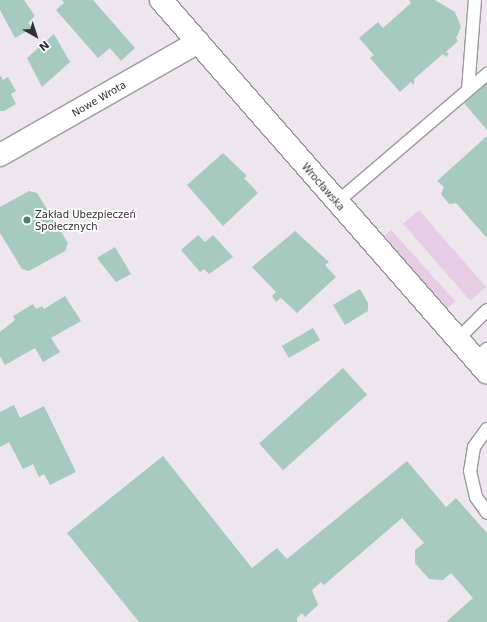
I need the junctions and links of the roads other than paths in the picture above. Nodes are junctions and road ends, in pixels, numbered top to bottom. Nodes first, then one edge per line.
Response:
1 (161, 0) edge
2 (475, 0) edge
3 (198, 42) junction
4 (487, 74) edge
5 (468, 90) junction
6 (0, 155) edge
7 (336, 203) junction
8 (487, 310) edge
9 (457, 340) junction
10 (483, 360) edge
11 (487, 430) edge
12 (487, 513) edge

1 - 3 street, Wrocławska
2 - 5 lane
3 - 6 street, Nowe Wrota
3 - 7 street, Wrocławska
4 - 5 lane
5 - 7 lane
7 - 9 street, Wrocławska
8 - 9 lane
9 - 10 street, Wrocławska
11 - 12 lane

